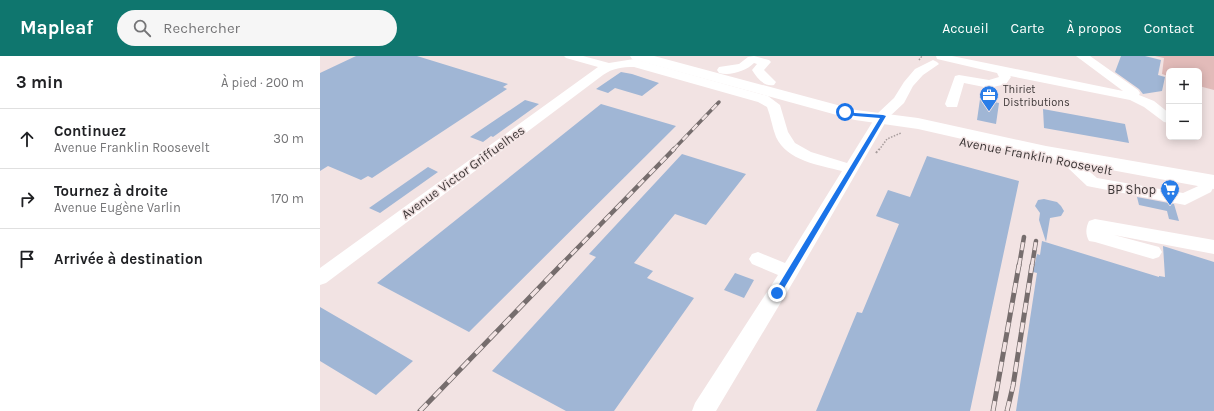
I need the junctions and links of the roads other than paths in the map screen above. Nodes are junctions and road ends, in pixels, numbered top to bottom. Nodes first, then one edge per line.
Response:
1 (570, 56) edge
2 (637, 56) edge
3 (669, 56) edge
4 (922, 56) edge
5 (1082, 56) edge
6 (768, 59) edge
7 (939, 59) edge
8 (607, 66) junction
9 (723, 70) junction
10 (1002, 70) junction
11 (1046, 79) junction
12 (770, 82) junction
13 (1045, 92) dead end
14 (952, 104) dead end
15 (1149, 104) junction
16 (883, 116) junction
17 (1166, 116) edge
18 (852, 168) junction
19 (1211, 187) edge
20 (1214, 247) edge
21 (1153, 252) dead end
22 (758, 259) dead end
23 (790, 272) junction
24 (320, 278) edge
25 (703, 411) edge

1 - 8 street, Avenue Victor Griffuelhes
2 - 16 main road, Avenue Franklin Roosevelt
3 - 9 main road, Avenue Franklin Roosevelt
4 - 7 street
5 - 15 street
6 - 9 street
6 - 12 street
7 - 10 street
7 - 16 street
8 - 18 street, Avenue Victor Griffuelhes
8 - 24 street, Avenue Victor Griffuelhes
9 - 12 main road, Avenue Franklin Roosevelt
10 - 11 street
10 - 14 street
11 - 13 street
11 - 15 street
12 - 16 main road, Avenue Franklin Roosevelt
15 - 17 street
16 - 18 street
16 - 19 main road, Avenue Franklin Roosevelt
16 - 19 main road, Avenue Franklin Roosevelt
18 - 23 street
20 - 21 street
22 - 23 street
23 - 25 street

